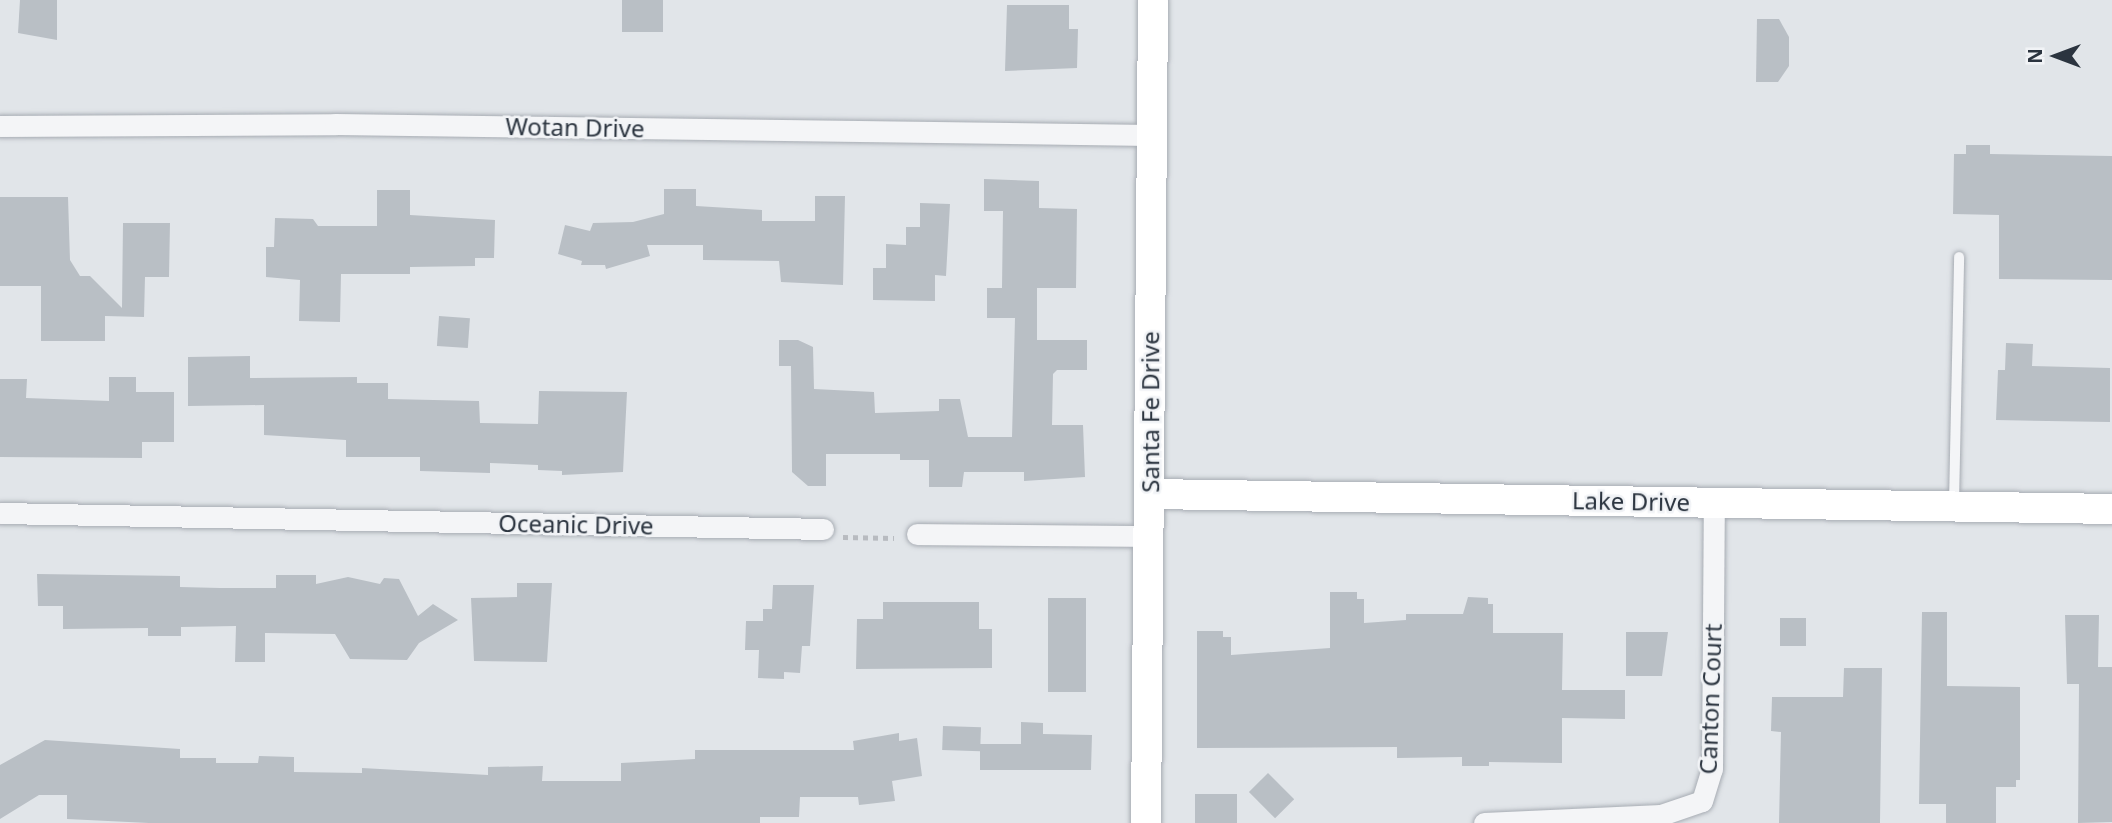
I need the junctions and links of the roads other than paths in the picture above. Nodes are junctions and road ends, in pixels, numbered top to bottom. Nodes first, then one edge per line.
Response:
1 (1153, 0) edge
2 (0, 126) edge
3 (1150, 135) junction
4 (1959, 257) dead end
5 (1150, 494) junction
6 (1714, 503) junction
7 (1954, 506) junction
8 (2112, 509) edge
9 (0, 513) edge
10 (823, 529) road end
11 (916, 534) road end
12 (1150, 536) junction
13 (1146, 823) edge
14 (1484, 823) edge

1 - 3 main road, Santa Fe Drive
2 - 3 street, Wotan Drive
3 - 5 main road, Santa Fe Drive
4 - 7 lane
5 - 6 main road, Lake Drive
5 - 12 main road, Santa Fe Drive
6 - 7 main road, Lake Drive
6 - 14 street, Canton Court
7 - 8 main road, Lake Drive
9 - 10 street, Oceanic Drive
11 - 12 street
12 - 13 main road, Santa Fe Drive

